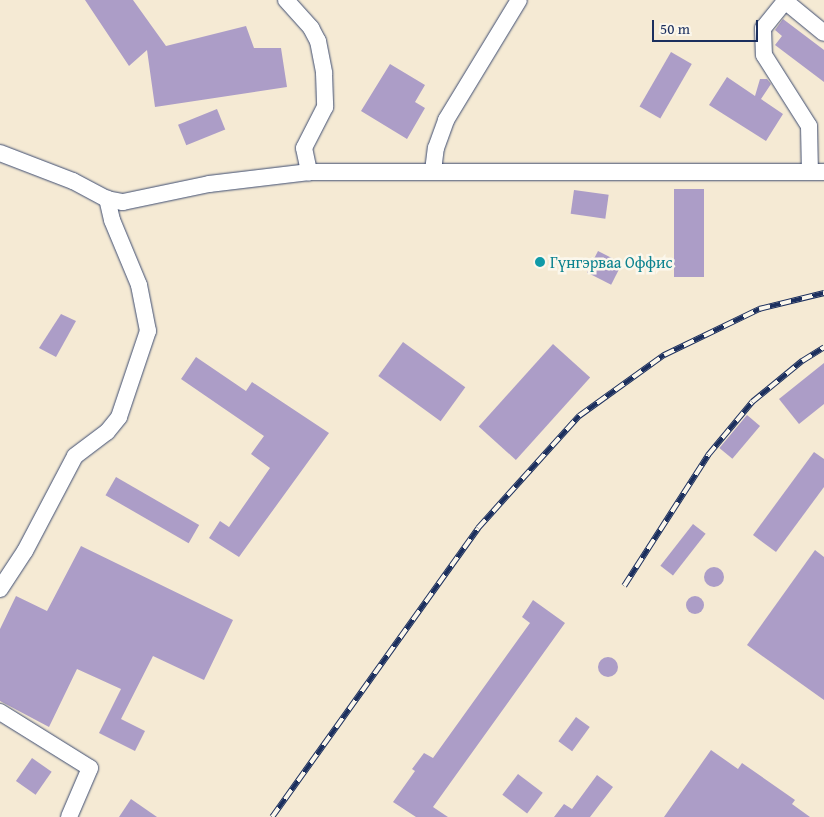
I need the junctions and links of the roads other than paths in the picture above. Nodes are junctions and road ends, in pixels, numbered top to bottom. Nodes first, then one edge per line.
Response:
1 (286, 0) edge
2 (519, 0) edge
3 (786, 0) edge
4 (824, 33) edge
5 (0, 153) edge
6 (433, 170) junction
7 (309, 172) junction
8 (817, 172) edge
9 (108, 199) junction
10 (0, 589) edge
11 (0, 712) edge
12 (69, 817) edge

1 - 7 street
2 - 6 street
3 - 4 street
3 - 8 street
5 - 9 street
6 - 7 street
6 - 8 street
7 - 9 street
9 - 10 street
11 - 12 street

